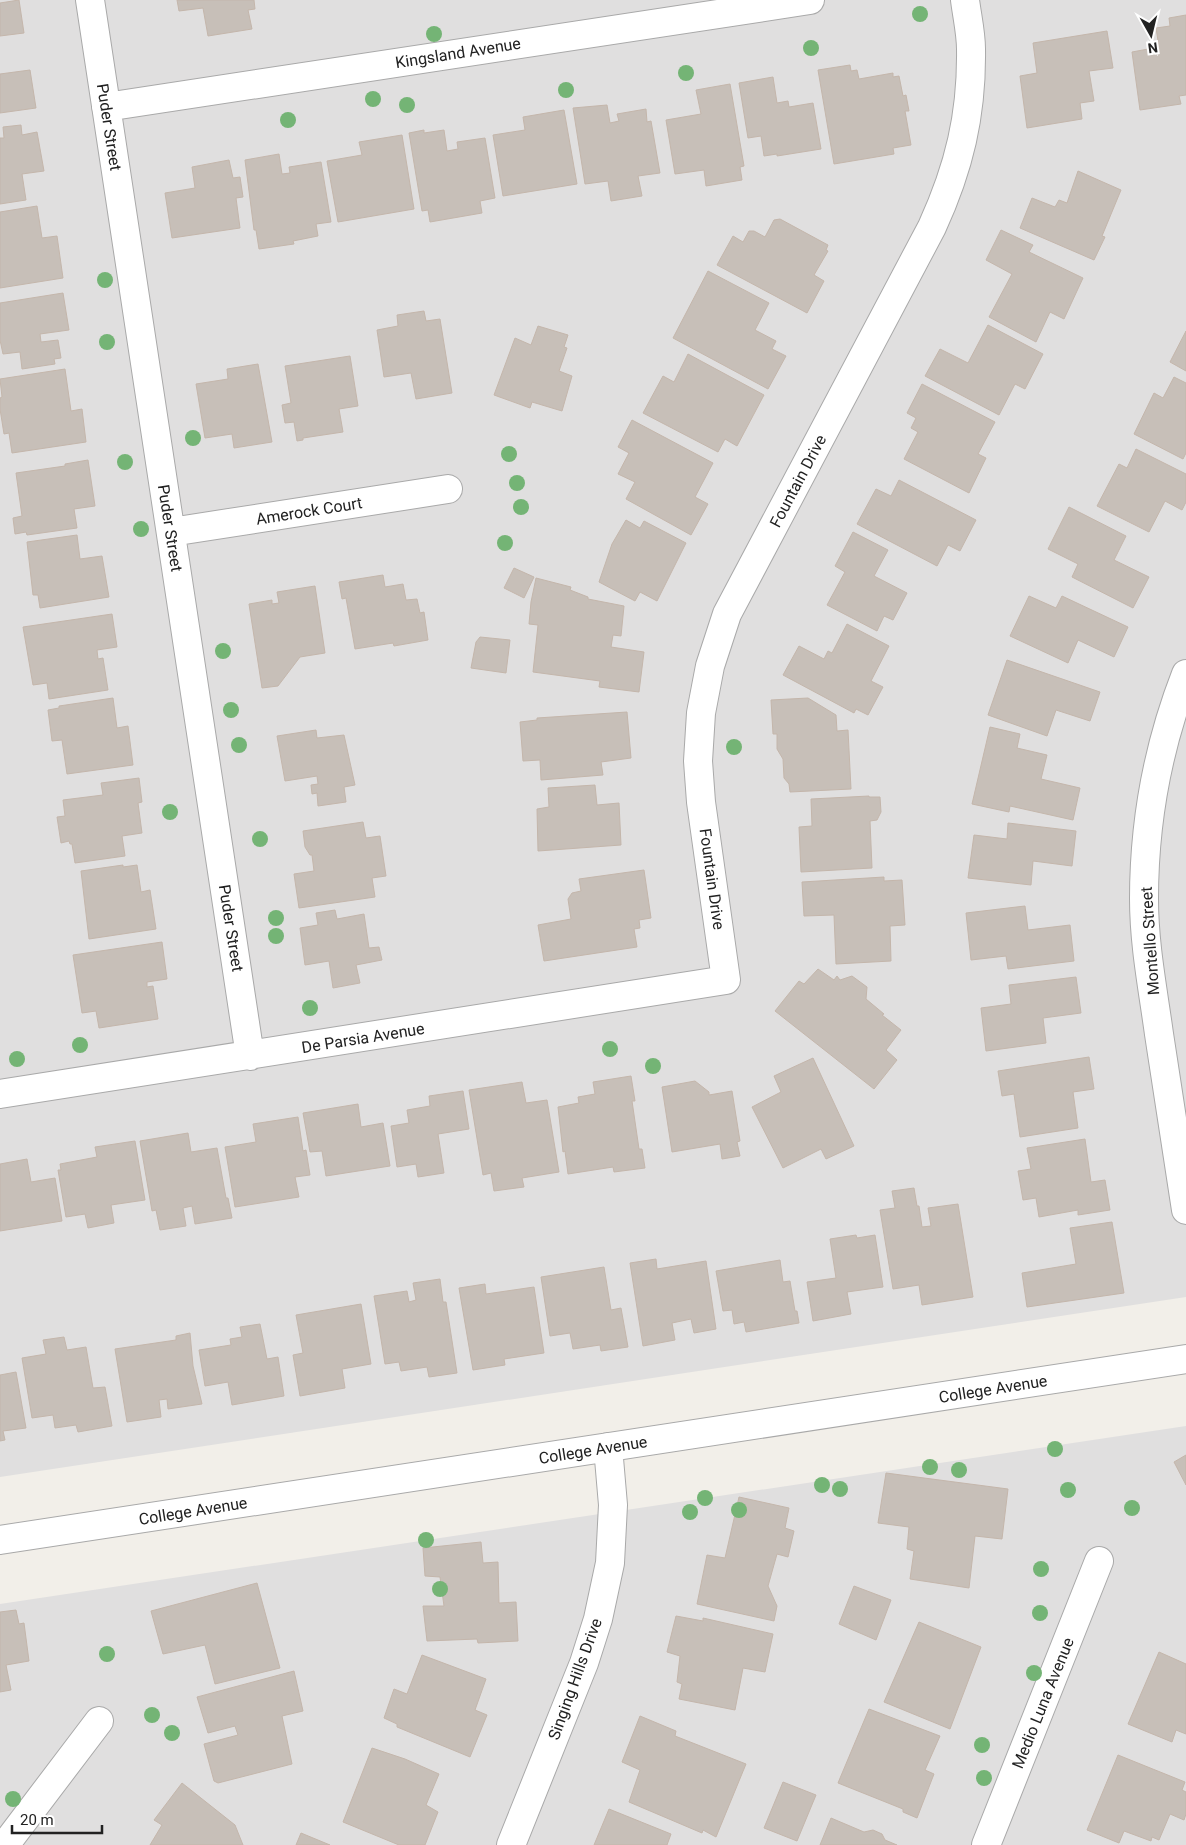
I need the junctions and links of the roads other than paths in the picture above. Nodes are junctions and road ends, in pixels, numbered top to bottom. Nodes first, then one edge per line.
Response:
1 (90, 0) edge
2 (810, 0) edge
3 (965, 0) edge
4 (668, 11) edge
5 (106, 106) junction
6 (448, 489) dead end
7 (170, 532) junction
8 (1186, 674) edge
9 (726, 980) joint
10 (250, 1056) junction
11 (0, 1094) edge
12 (1186, 1210) edge
13 (1186, 1359) edge
14 (608, 1447) junction
15 (0, 1540) edge
16 (1100, 1561) dead end
17 (99, 1721) dead end
18 (6, 1845) edge
19 (511, 1845) edge
20 (986, 1845) edge

1 - 5 street, Puder Street
2 - 4 street, Kingsland Avenue
3 - 9 street, Fountain Drive
4 - 5 street, Kingsland Avenue
5 - 7 street, Puder Street
6 - 7 street, Amerock Court
7 - 10 street, Puder Street
8 - 12 street, Montello Street
9 - 10 street, De Parsia Avenue
10 - 11 street, De Parsia Avenue
13 - 14 street, College Avenue
14 - 15 street, College Avenue
14 - 19 street, Singing Hills Drive
16 - 20 street, Medio Luna Avenue
17 - 18 street

